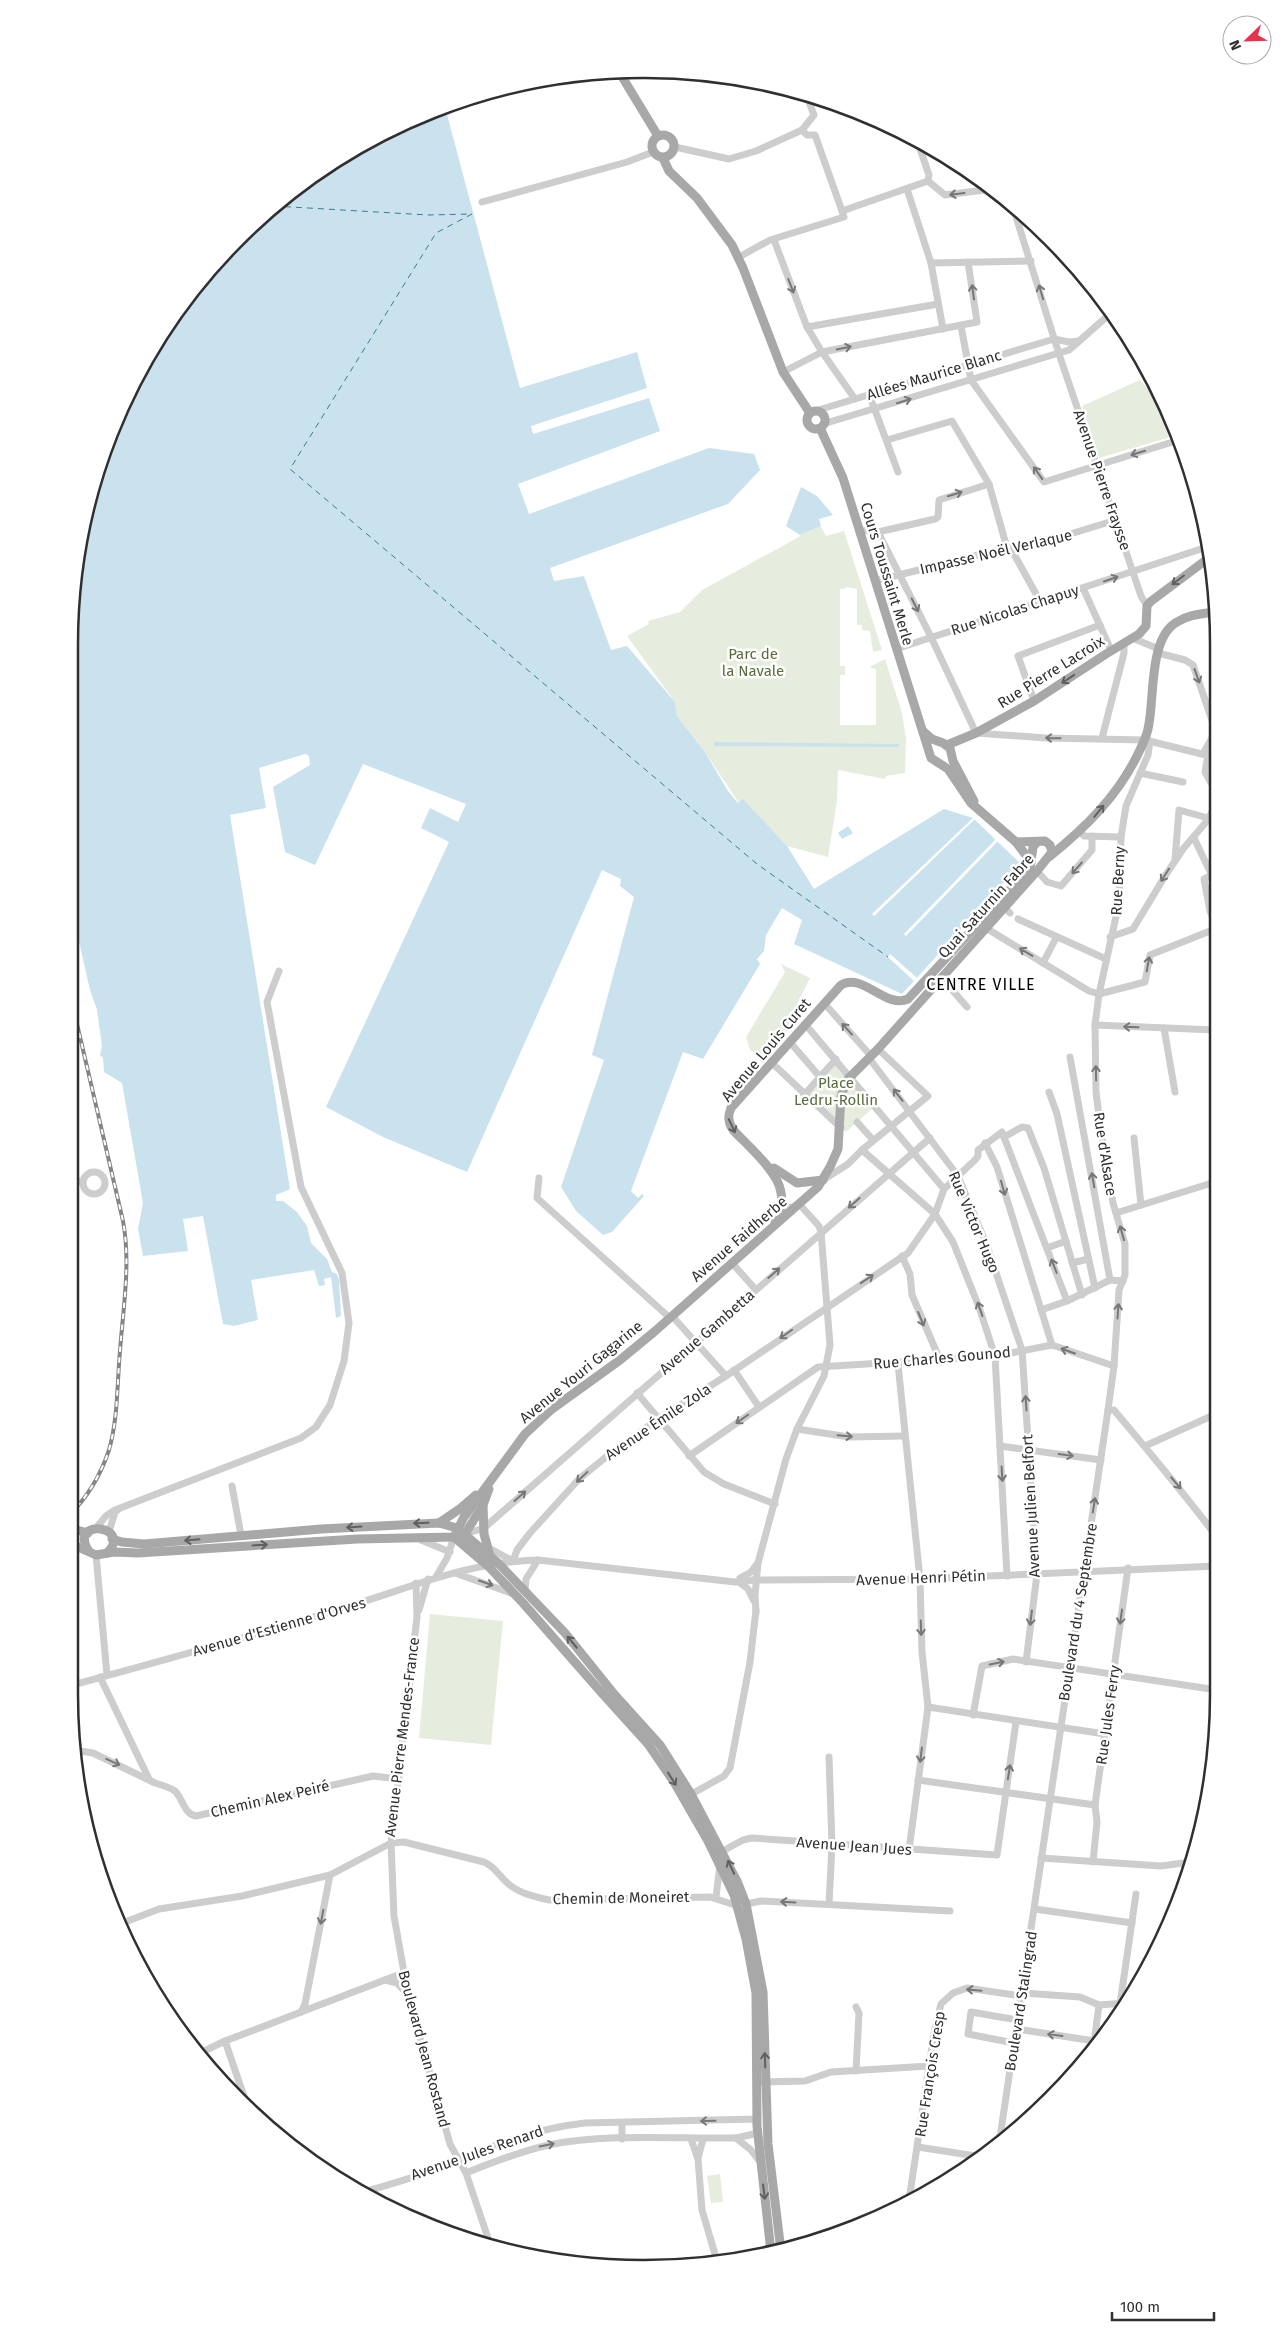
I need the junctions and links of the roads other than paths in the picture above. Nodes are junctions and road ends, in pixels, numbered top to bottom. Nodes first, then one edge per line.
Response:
1 (626, 78) edge
2 (809, 103) edge
3 (802, 130) junction
4 (658, 136) junction
5 (675, 147) junction
6 (920, 150) edge
7 (653, 152) junction
8 (663, 158) junction
9 (928, 181) junction
10 (907, 188) junction
11 (984, 191) edge
12 (482, 202) dead end
13 (842, 211) junction
14 (1018, 219) edge
15 (774, 240) junction
16 (739, 257) junction
17 (1031, 261) junction
18 (968, 262) junction
19 (931, 263) junction
20 (938, 304) junction
21 (1106, 317) edge
22 (961, 326) junction
23 (807, 327) junction
24 (943, 329) junction
25 (1054, 339) junction
26 (1079, 341) junction
27 (822, 352) junction
28 (1059, 354) junction
29 (968, 364) junction
30 (783, 372) junction
31 (971, 380) junction
32 (869, 394) junction
33 (855, 399) junction
34 (875, 410) junction
35 (812, 412) junction
36 (822, 426) junction
37 (887, 440) junction
38 (1172, 442) edge
39 (1097, 466) junction
40 (898, 472) dead end
41 (989, 484) junction
42 (1116, 520) junction
43 (859, 531) junction
44 (878, 532) junction
45 (1008, 547) junction
46 (1201, 548) edge
47 (1204, 562) edge
48 (1134, 571) junction
49 (899, 575) junction
50 (875, 581) junction
51 (1082, 588) junction
52 (1040, 601) junction
53 (1147, 606) junction
54 (1208, 613) edge
55 (1100, 626) junction
56 (932, 637) junction
57 (1128, 640) junction
58 (896, 649) junction
59 (1112, 650) junction
60 (1158, 651) junction
61 (1034, 701) junction
62 (1210, 705) edge
63 (923, 730) junction
64 (976, 733) junction
65 (1102, 738) junction
66 (1148, 740) junction
67 (943, 744) junction
68 (930, 752) junction
69 (951, 754) junction
70 (1208, 755) edge
71 (939, 763) junction
72 (1140, 773) junction
73 (1210, 780) edge
74 (1183, 782) dead end
75 (978, 807) junction
76 (1210, 815) edge
77 (1208, 818) junction
78 (1080, 830) junction
79 (1092, 836) junction
80 (1121, 837) junction
81 (1194, 838) junction
82 (1016, 842) junction
83 (1037, 842) junction
84 (1050, 856) junction
85 (1032, 857) junction
86 (1175, 861) junction
87 (1037, 872) junction
88 (1210, 872) edge
89 (1210, 878) edge
90 (1210, 911) edge
91 (1018, 919) dead end
92 (986, 928) junction
93 (1210, 931) edge
94 (1110, 937) junction
95 (1056, 938) junction
96 (1106, 959) junction
97 (1043, 963) junction
98 (278, 971) dead end
99 (941, 977) junction
100 (844, 982) joint
101 (1099, 994) junction
102 (824, 1003) junction
103 (967, 1007) dead end
104 (805, 1024) junction
105 (1095, 1025) junction
106 (1164, 1028) junction
107 (1210, 1030) edge
108 (789, 1041) junction
109 (878, 1049) junction
110 (870, 1057) junction
111 (1070, 1057) dead end
112 (836, 1059) junction
113 (771, 1062) junction
114 (850, 1076) junction
115 (820, 1077) junction
116 (1049, 1092) dead end
117 (1175, 1092) dead end
118 (804, 1095) junction
119 (910, 1110) junction
120 (857, 1122) dead end
121 (891, 1125) junction
122 (841, 1128) junction
123 (1003, 1134) junction
124 (930, 1138) junction
125 (1134, 1138) dead end
126 (873, 1140) junction
127 (985, 1143) junction
128 (862, 1150) junction
129 (914, 1152) junction
130 (764, 1161) junction
131 (888, 1174) junction
132 (958, 1176) junction
133 (539, 1178) dead end
134 (823, 1180) junction
135 (78, 1181) edge
136 (82, 1182) dead end
137 (1210, 1184) edge
138 (944, 1189) junction
139 (800, 1204) junction
140 (1141, 1205) junction
141 (781, 1210) junction
142 (1116, 1213) junction
143 (935, 1214) junction
144 (772, 1227) junction
145 (821, 1232) junction
146 (1066, 1241) junction
147 (1047, 1248) junction
148 (902, 1256) junction
149 (1088, 1259) junction
150 (732, 1263) junction
151 (1072, 1263) junction
152 (1110, 1280) junction
153 (1123, 1281) junction
154 (1095, 1288) junction
155 (756, 1290) junction
156 (1082, 1295) junction
157 (1068, 1301) junction
158 (827, 1306) junction
159 (1041, 1310) junction
160 (671, 1317) junction
161 (695, 1342) junction
162 (1052, 1346) junction
163 (1022, 1350) junction
164 (995, 1356) junction
165 (940, 1360) junction
166 (898, 1364) junction
167 (827, 1366) junction
168 (1114, 1366) junction
169 (734, 1370) junction
170 (726, 1376) junction
171 (637, 1393) junction
172 (760, 1407) junction
173 (1108, 1410) junction
174 (1210, 1417) edge
175 (658, 1419) junction
176 (797, 1429) junction
177 (905, 1436) junction
178 (1000, 1446) junction
179 (1145, 1446) junction
180 (1029, 1450) junction
181 (689, 1456) junction
182 (1101, 1460) junction
183 (494, 1477) junction
184 (232, 1486) dead end
185 (775, 1504) junction
186 (483, 1505) junction
187 (119, 1508) junction
188 (439, 1523) junction
189 (96, 1528) junction
190 (484, 1528) junction
191 (1210, 1528) edge
192 (78, 1530) edge
193 (455, 1532) junction
194 (88, 1533) junction
195 (464, 1534) junction
196 (110, 1535) junction
197 (241, 1535) junction
198 (409, 1536) junction
199 (765, 1543) junction
200 (78, 1547) edge
201 (487, 1547) junction
202 (450, 1552) junction
203 (92, 1553) junction
204 (107, 1553) junction
205 (490, 1556) junction
206 (538, 1560) junction
207 (512, 1561) junction
208 (758, 1563) junction
209 (500, 1564) junction
210 (488, 1566) junction
211 (1210, 1566) edge
212 (1128, 1568) junction
213 (1084, 1571) junction
214 (455, 1573) junction
215 (1037, 1574) junction
216 (1007, 1576) junction
217 (436, 1577) junction
218 (428, 1579) junction
219 (920, 1579) junction
220 (739, 1580) junction
221 (757, 1580) junction
222 (416, 1583) junction
223 (525, 1590) junction
224 (516, 1595) junction
225 (755, 1604) junction
226 (756, 1613) junction
227 (417, 1618) junction
228 (1026, 1662) junction
229 (1070, 1669) junction
230 (104, 1676) junction
231 (1114, 1676) junction
232 (78, 1683) edge
233 (1210, 1689) edge
234 (928, 1707) junction
235 (973, 1714) junction
236 (1016, 1722) junction
237 (1060, 1728) junction
238 (1105, 1734) junction
239 (81, 1751) edge
240 (138, 1756) junction
241 (829, 1758) dead end
242 (128, 1768) junction
243 (150, 1779) junction
244 (399, 1779) junction
245 (918, 1780) junction
246 (1006, 1793) junction
247 (687, 1796) junction
248 (1049, 1799) junction
249 (1095, 1805) junction
250 (391, 1843) junction
251 (832, 1845) junction
252 (909, 1850) junction
253 (719, 1852) junction
254 (1042, 1858) junction
255 (1093, 1862) junction
256 (1183, 1863) edge
257 (720, 1865) junction
258 (330, 1875) junction
259 (1136, 1894) dead end
260 (716, 1897) junction
261 (829, 1904) junction
262 (742, 1905) junction
263 (1035, 1909) junction
264 (950, 1911) dead end
265 (126, 1921) edge
266 (1132, 1923) junction
267 (403, 1973) junction
268 (385, 1980) junction
269 (308, 1984) junction
270 (1124, 1992) edge
271 (408, 1995) junction
272 (1022, 1995) junction
273 (320, 2004) junction
274 (1116, 2004) edge
275 (1099, 2005) junction
276 (856, 2007) dead end
277 (301, 2012) junction
278 (1018, 2020) junction
279 (1016, 2029) junction
280 (1098, 2032) edge
281 (1091, 2040) edge
282 (225, 2041) junction
283 (1014, 2043) junction
284 (205, 2051) edge
285 (929, 2066) junction
286 (856, 2071) junction
287 (756, 2082) junction
288 (766, 2082) junction
289 (243, 2094) edge
290 (622, 2123) junction
291 (761, 2125) junction
292 (1000, 2133) edge
293 (736, 2138) junction
294 (622, 2139) junction
295 (691, 2139) junction
296 (703, 2139) junction
297 (918, 2147) junction
298 (971, 2155) edge
299 (698, 2159) junction
300 (458, 2160) junction
301 (760, 2162) junction
302 (466, 2173) junction
303 (371, 2190) edge
304 (910, 2192) edge
305 (487, 2237) edge
306 (780, 2242) edge
307 (770, 2245) edge
308 (715, 2255) edge

1 - 4 main road
2 - 3 street
3 - 5 street
3 - 13 street
4 - 5 main road
4 - 7 main road
5 - 8 main road
6 - 9 street
7 - 8 main road
7 - 12 street
8 - 16 main road
9 - 10 street
11 -> 9 street
10 - 13 street
10 - 19 street
13 - 15 street
14 - 17 street, Avenue Pierre Fraysse
15 - 16 street
15 -> 23 street
16 - 30 main road
17 - 18 street
25 -> 17 street, Avenue Pierre Fraysse
18 - 19 street
22 -> 18 street
19 - 20 street
20 - 23 street
20 - 24 street
21 - 26 street, Allées Maurice Blanc
22 - 24 street
22 - 29 street
23 - 27 street
27 -> 24 street
25 - 26 street
25 - 28 street, Avenue Pierre Fraysse
25 - 29 street, Allées Maurice Blanc
26 - 28 street, Allées Maurice Blanc
27 - 30 street
27 - 33 street
28 - 31 street, Allées Maurice Blanc
28 - 39 street, Avenue Pierre Fraysse
29 - 31 street
29 - 32 street, Allées Maurice Blanc
30 - 35 main road
34 -> 31 street, Allées Maurice Blanc
39 -> 31 street
32 - 33 street, Allées Maurice Blanc
32 - 34 street
33 - 35 street, Allées Maurice Blanc
34 - 36 street, Allées Maurice Blanc
34 - 37 street
35 - 36 main road
35 - 36 main road
36 - 43 main road, Cours Toussaint Merle
37 - 40 street
37 - 41 street
38 -> 39 street
39 - 42 street, Avenue Pierre Fraysse
44 -> 41 street
41 - 45 street
42 - 45 street, Impasse Noël Verlaque
42 - 48 street, Avenue Pierre Fraysse
43 - 44 street
43 - 50 main road, Cours Toussaint Merle
44 - 49 street
45 - 49 street, Impasse Noël Verlaque
45 - 52 street
46 - 48 street, Rue Nicolas Chapuy
47 -> 53 main road
51 -> 48 street, Rue Nicolas Chapuy
48 - 53 street, Avenue Pierre Fraysse
49 - 50 street, Impasse Noël Verlaque
49 -> 56 street
50 - 58 main road, Cours Toussaint Merle
51 - 52 street, Rue Nicolas Chapuy
51 - 55 street
52 - 56 street, Rue Nicolas Chapuy
53 - 57 main road, Rue Pierre Lacroix
54 - 60 main road
55 - 59 street
55 - 61 street
56 - 58 street, Rue Nicolas Chapuy
56 - 64 street
57 - 59 main road, Rue Pierre Lacroix
57 - 60 street
57 - 65 street
58 - 63 main road, Cours Toussaint Merle
59 -> 61 main road, Rue Pierre Lacroix
60 -> 62 street
60 - 66 main road, Quai Saturnin Fabre
61 - 64 main road, Rue Pierre Lacroix
63 - 67 main road
63 - 68 main road, Cours Toussaint Merle
65 -> 64 street
64 - 67 main road, Rue Pierre Lacroix
65 - 66 street
66 - 70 street
66 - 72 street, Rue Berny
78 -> 66 main road, Quai Saturnin Fabre
67 - 68 main road
67 - 69 main road
68 - 71 main road
69 - 71 main road
69 - 75 main road
70 - 73 street
71 - 75 main road
72 - 74 street
72 - 80 street, Rue Berny
75 - 82 main road
76 - 77 street
77 - 81 street
77 - 86 street
78 - 79 street
78 - 84 main road, Quai Saturnin Fabre
79 - 80 street
79 -> 87 street
80 - 94 street, Rue Berny
81 - 86 street
81 - 88 street
82 - 83 main road
82 - 85 main road
83 - 84 main road
83 - 85 main road
84 - 85 main road
84 - 87 main road, Quai Saturnin Fabre
85 - 100 main road, Quai Saturnin Fabre
86 -> 94 street
87 - 92 main road, Quai Saturnin Fabre
89 - 90 street
91 - 95 street
97 -> 92 street
92 - 99 main road, Quai Saturnin Fabre
101 -> 93 street
94 - 96 street, Rue Berny
95 - 96 street
95 - 97 street
96 - 101 street, Rue d'Alsace
97 - 101 street
98 - 187 street
99 - 103 street
99 - 109 main road, Quai Saturnin Fabre
100 - 102 main road, Avenue Louis Curet
101 - 105 street, Rue d'Alsace
102 - 104 main road, Avenue Louis Curet
110 -> 102 street, Rue Victor Hugo
104 - 108 main road, Avenue Louis Curet
104 - 112 street
106 -> 105 street
142 -> 105 street, Rue d'Alsace
106 - 107 street
106 - 117 street
108 - 113 main road, Avenue Louis Curet
108 - 115 street
109 - 110 main road, Quai Saturnin Fabre
109 - 119 street
110 - 114 main road, Quai Saturnin Fabre
119 -> 110 street, Rue Victor Hugo
152 -> 111 street
112 - 114 street
112 - 115 street
113 - 118 street
113 -> 130 main road, Avenue Louis Curet
114 - 121 street
114 - 122 main road, Avenue Faidherbe
115 - 118 street
116 - 149 street
118 - 122 street
119 - 121 street
119 - 124 street, Rue Victor Hugo
120 - 126 street
121 - 126 street
121 - 129 street
122 - 134 main road, Avenue Faidherbe
123 - 127 street
123 - 146 street
123 - 147 street
124 - 129 street, Avenue Gambetta
124 - 132 street, Rue Victor Hugo
125 - 140 street
126 - 128 street
127 - 132 street
127 -> 159 street
128 - 131 street
128 - 134 street
129 - 131 street, Avenue Gambetta
129 - 138 street
130 - 134 main road, Avenue Louis Curet
130 - 141 main road, Avenue Louis Curet
131 - 143 street
131 -> 145 street, Avenue Gambetta
132 - 138 street
132 - 163 street, Rue Victor Hugo
133 - 160 street
134 - 139 main road, Avenue Faidherbe
135 - 136 street
137 - 140 street
138 - 143 street, Avenue Émile Zola
139 - 141 street
139 - 144 main road, Avenue Faidherbe
139 - 145 street
140 - 142 street
141 - 144 main road, Avenue Louis Curet
153 -> 142 street, Rue d'Alsace
143 - 148 street, Avenue Émile Zola
164 -> 143 street
144 - 150 main road, Avenue Faidherbe
155 -> 145 street, Avenue Gambetta
145 - 158 street
146 - 147 street
146 - 151 street
157 -> 147 street
158 -> 148 street, Avenue Émile Zola
148 -> 165 street
149 - 151 street
149 - 154 street
150 - 155 street
150 - 160 main road, Avenue Faidherbe
151 - 156 street
152 - 153 street
152 - 154 street
168 -> 153 street, Rue d'Alsace
154 - 156 street
155 - 161 street, Avenue Gambetta
156 - 157 street
157 - 159 street
158 - 167 street
158 -> 169 street, Avenue Émile Zola
159 - 162 street
160 - 161 street
160 - 183 main road, Avenue Youri Gagarine
161 - 170 street
161 - 171 street, Avenue Gambetta
162 - 163 street, Rue Charles Gounod
168 -> 162 street, Rue Charles Gounod
163 - 164 street, Rue Charles Gounod
180 -> 163 street, Avenue Julien Belfort
164 - 165 street, Rue Charles Gounod
164 - 178 street
165 - 166 street, Rue Charles Gounod
166 - 167 street, Rue Charles Gounod
166 - 177 street
167 - 172 street
167 - 176 street
168 - 173 street, Boulevard du 4 Septembre
169 - 170 street, Avenue Émile Zola
169 - 172 street
170 - 175 street, Avenue Émile Zola
171 - 175 street
190 -> 171 street, Avenue Gambetta
172 -> 181 street
173 - 179 street
173 - 182 street, Boulevard du 4 Septembre
174 - 179 street
175 - 181 street
175 -> 207 street, Avenue Émile Zola
176 -> 177 street
176 - 185 street
177 - 219 street
178 - 180 street
178 -> 216 street
179 -> 191 street
180 -> 182 street
180 - 215 street, Avenue Julien Belfort
181 - 185 street
213 -> 182 street, Boulevard du 4 Septembre
183 - 186 main road, Avenue Youri Gagarine
183 - 188 main road, Avenue Youri Gagarine
183 - 193 main road, Avenue Youri Gagarine
184 - 197 street
185 - 199 street
186 - 190 main road
186 - 195 main road, Avenue Youri Gagarine
187 - 189 street
187 - 196 street
188 - 193 main road
188 -> 197 main road
189 - 194 main road
189 - 196 main road
190 - 195 street
190 - 201 main road
192 - 194 main road
193 - 195 main road
193 - 198 main road
193 - 202 street
193 - 210 main road
194 - 203 main road
195 - 205 main road
197 -> 196 main road
196 - 204 main road
198 - 202 street
204 -> 198 main road
199 - 208 street
199 - 221 street
200 - 203 main road
201 - 205 main road
201 - 207 street
202 - 217 street
203 - 204 main road
203 - 230 street
205 - 209 main road
205 - 210 street
206 - 207 street, Avenue d'Estienne d'Orves
206 - 220 street, Avenue Henri Pétin
206 - 223 street
207 - 209 street, Avenue d'Estienne d'Orves
208 - 220 street
208 - 221 street
209 - 210 street, Avenue d'Estienne d'Orves
209 - 223 main road
210 - 214 street, Avenue d'Estienne d'Orves
210 - 224 main road
211 - 212 street, Avenue Henri Pétin
212 - 213 street, Avenue Henri Pétin
212 -> 231 street, Rue Jules Ferry
213 - 215 street, Avenue Henri Pétin
213 - 229 street, Boulevard du 4 Septembre
214 - 217 street, Avenue d'Estienne d'Orves
214 -> 224 street
215 - 216 street, Avenue Henri Pétin
215 -> 228 street, Avenue Julien Belfort
216 - 219 street, Avenue Henri Pétin
217 - 218 street, Avenue d'Estienne d'Orves
218 - 222 street, Avenue d'Estienne d'Orves
218 - 227 street
219 - 221 street, Avenue Henri Pétin
219 -> 234 street
220 - 221 street, Avenue Henri Pétin
220 - 225 street
221 - 225 street
221 - 226 street
222 - 227 street
222 - 230 street, Avenue d'Estienne d'Orves
247 -> 223 main road
224 -> 247 main road
225 - 226 street
226 - 247 street
227 - 244 street, Avenue Pierre Mendes-France
228 - 229 street
235 -> 228 street
229 - 231 street
229 - 237 street, Boulevard du 4 Septembre
230 - 232 street, Avenue d'Estienne d'Orves
230 - 240 street
231 - 233 street
231 - 238 street, Rue Jules Ferry
234 - 235 street
234 -> 245 street
235 - 236 street
236 - 237 street
246 -> 236 street
237 - 238 street
237 - 248 street, Boulevard du 4 Septembre
238 - 249 street, Rue Jules Ferry
239 -> 242 street, Chemin Alex Peiré
240 - 242 street
240 - 243 street
241 - 251 street
242 - 243 street, Chemin Alex Peiré
243 - 244 street, Chemin Alex Peiré
244 - 250 street, Avenue Pierre Mendes-France
245 - 246 street
245 - 252 street
246 - 248 street
246 - 252 street, Avenue Jean Jues
247 - 253 main road
248 - 249 street
248 - 254 street, Boulevard du 4 Septembre
249 - 255 street, Rue Jules Ferry
250 - 258 street, Avenue Pierre Mendes-France
250 - 260 street, Chemin de Moneiret
250 - 267 street, Boulevard Jean Rostand
251 - 252 street, Avenue Jean Jues
251 - 253 street, Avenue Jean Jues
251 - 261 street
253 - 257 main road
262 -> 253 main road
254 - 255 street
254 - 263 street, Boulevard Stalingrad
255 - 256 street
257 - 260 street
257 - 262 main road
258 - 265 street, Avenue Pierre Mendes-France
258 -> 269 street
259 - 266 street
260 - 262 street, Chemin de Moneiret
261 -> 262 street
261 - 264 street
262 - 287 main road
288 -> 262 main road
263 - 266 street
263 - 272 street, Boulevard Stalingrad
266 - 270 street
267 - 268 street
267 - 271 street, Boulevard Jean Rostand
268 - 271 street
268 - 273 street
269 - 273 street
269 - 277 street
271 - 300 street, Boulevard Jean Rostand
272 - 275 street, Rue François Cresp
272 - 278 street, Boulevard Stalingrad
272 -> 285 street, Rue François Cresp
273 - 277 street
274 - 275 street
275 - 280 street
276 - 286 street
277 - 282 street
278 - 279 street, Boulevard Stalingrad
278 - 283 street
281 -> 279 street
279 - 283 street, Boulevard Stalingrad
282 - 284 street
282 - 289 street
283 - 292 street, Boulevard Stalingrad
285 - 286 street
285 - 297 street, Rue François Cresp
286 - 288 street
287 - 288 street
287 - 291 main road
288 - 291 main road
291 -> 290 street, Avenue Jules Renard
290 - 294 street
290 - 300 street, Avenue Jules Renard
291 - 293 street, Avenue Jules Renard
291 - 301 main road
291 - 306 main road
293 - 296 street, Avenue Jules Renard
293 - 301 street
294 - 295 street, Avenue Jules Renard
302 -> 294 street, Avenue Jules Renard
295 - 296 street, Avenue Jules Renard
295 - 299 street
296 - 299 street
297 - 298 street
297 - 304 street, Rue François Cresp
299 - 308 street
300 - 302 street, Boulevard Jean Rostand
300 - 303 street, Avenue Jules Renard
301 -> 307 main road
302 - 305 street, Boulevard Jean Rostand

